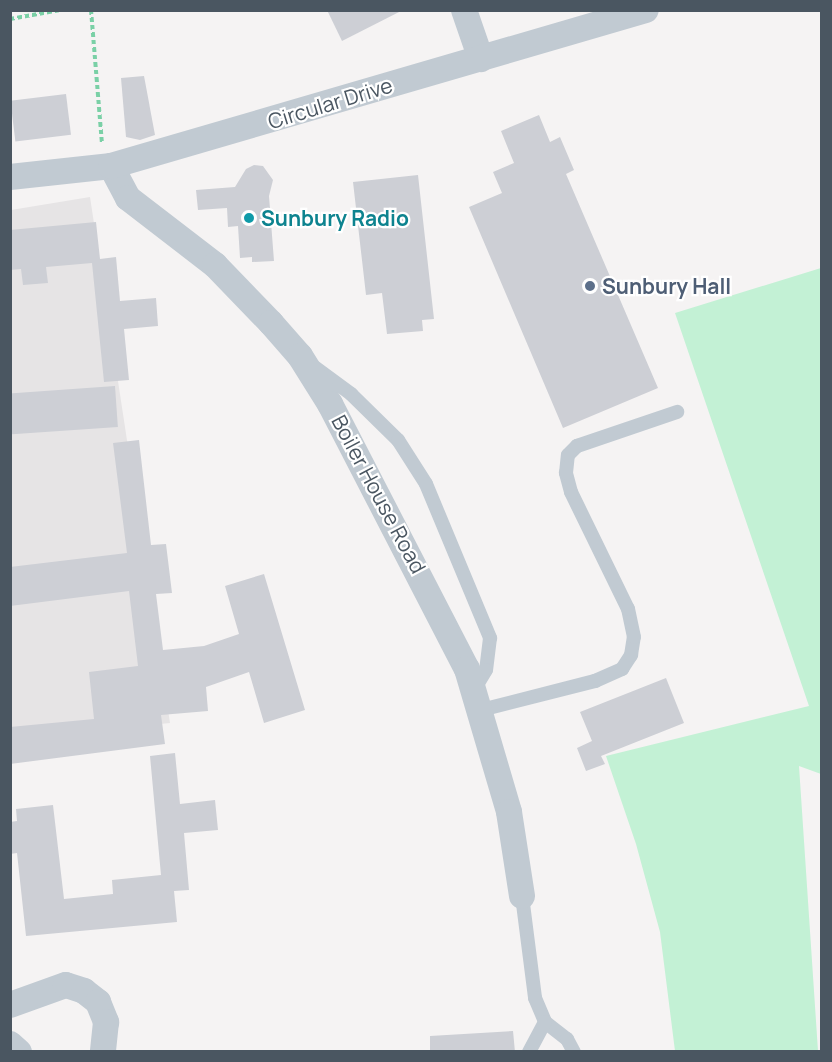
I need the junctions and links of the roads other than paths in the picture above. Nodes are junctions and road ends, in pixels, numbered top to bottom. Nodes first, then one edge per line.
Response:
1 (464, 10) edge
2 (646, 10) edge
3 (481, 58) junction
4 (107, 159) junction
5 (10, 177) edge
6 (300, 356) junction
7 (677, 412) dead end
8 (478, 700) junction
9 (522, 896) joint
10 (10, 1005) edge
11 (545, 1022) junction
12 (10, 1044) edge
13 (19, 1052) edge
14 (103, 1052) edge
15 (529, 1052) edge
16 (574, 1052) edge

1 - 3 street
2 - 3 street, Circular Drive
3 - 4 street, Circular Drive
4 - 5 street, Circular Drive
4 - 6 street, Boiler House Road
6 - 8 street, Boiler House Road
6 - 8 lane
7 - 8 lane
8 - 9 street, Boiler House Road
9 - 11 lane
10 - 14 street
11 - 15 lane
11 - 16 lane
12 - 13 street

